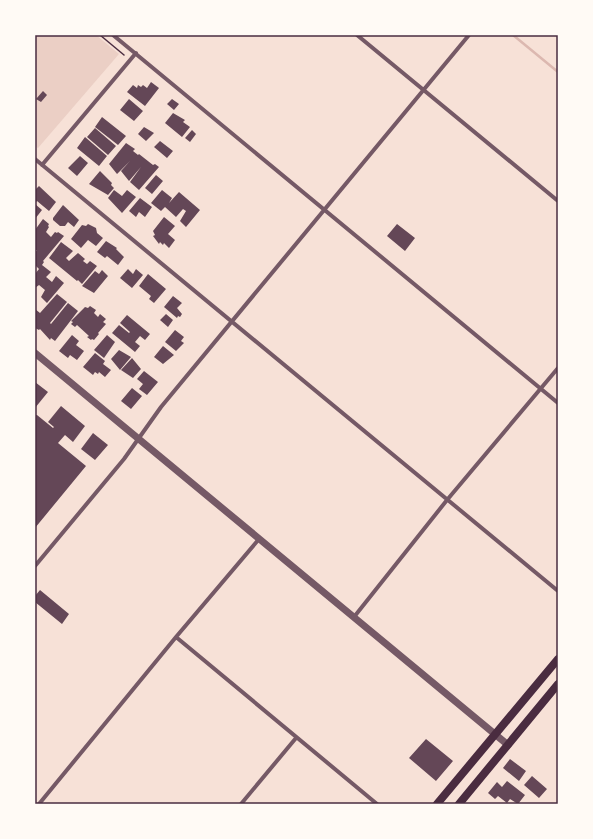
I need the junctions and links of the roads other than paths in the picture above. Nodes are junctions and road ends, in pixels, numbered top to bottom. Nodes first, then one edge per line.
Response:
1 (113, 35) edge
2 (357, 35) edge
3 (469, 35) edge
4 (136, 53) junction
5 (424, 89) junction
6 (35, 159) edge
7 (42, 165) junction
8 (558, 201) edge
9 (325, 210) junction
10 (232, 322) junction
11 (35, 353) edge
12 (558, 368) edge
13 (541, 388) junction
14 (558, 403) edge
15 (138, 439) junction
16 (447, 500) junction
17 (258, 539) junction
18 (35, 566) edge
19 (558, 591) edge
20 (354, 617) junction
21 (176, 637) junction
22 (558, 659) edge
23 (558, 684) edge
24 (496, 734) junction
25 (296, 738) junction
26 (508, 744) junction
27 (39, 804) edge
28 (241, 804) edge
29 (376, 804) edge
30 (437, 804) edge
31 (459, 804) edge

1 - 4 street
2 - 5 street
3 - 5 street
4 - 7 street
4 - 9 street
5 - 8 street
5 - 9 street
6 - 7 street
7 - 10 street
9 - 10 street
9 - 13 street
10 - 15 street
10 - 16 street
11 - 15 street
12 - 13 street
13 - 14 street
13 - 16 street
15 - 17 street
15 - 18 street
16 - 19 street
16 - 20 street
17 - 20 street
17 - 21 street
20 - 24 street
21 - 25 street
21 - 27 street
22 - 24 main road
23 - 26 main road
24 - 26 street
24 - 30 main road
25 - 28 street
25 - 29 street
26 - 31 main road

